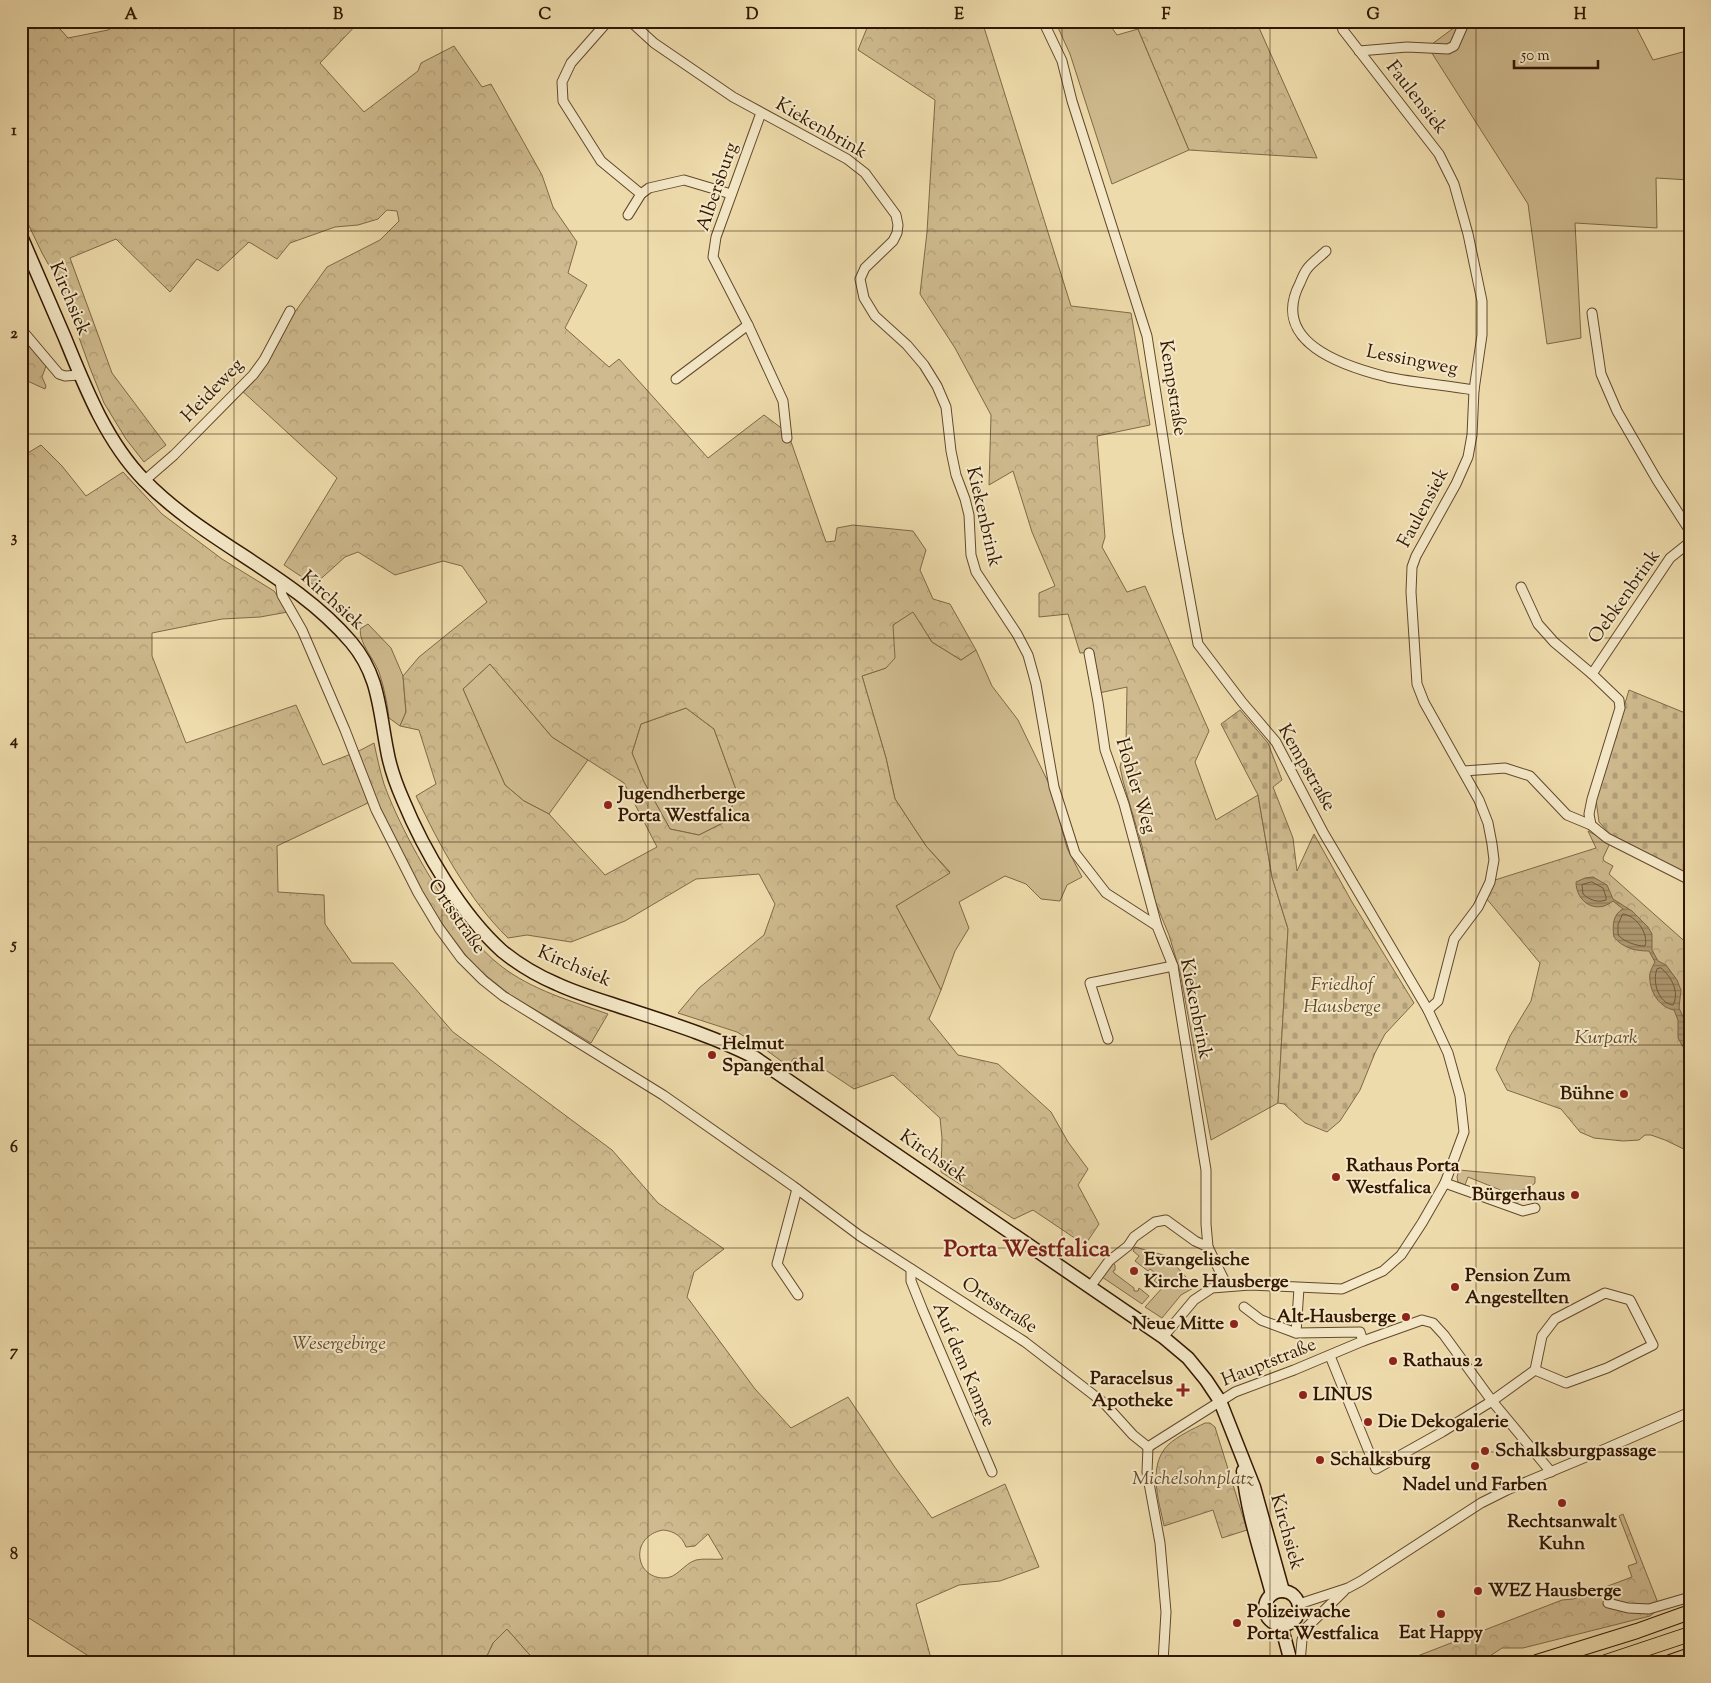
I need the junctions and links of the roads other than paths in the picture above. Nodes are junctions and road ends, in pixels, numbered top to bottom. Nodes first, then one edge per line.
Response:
1 (608, 21) edge
2 (630, 21) edge
3 (1043, 21) edge
4 (1340, 21) edge
5 (1466, 21) edge
6 (1358, 51) junction
7 (761, 113) junction
8 (641, 194) junction
9 (731, 194) junction
10 (628, 215) dead end
11 (21, 236) edge
12 (1326, 251) dead end
13 (290, 311) dead end
14 (1592, 313) dead end
15 (748, 325) junction
16 (21, 329) edge
17 (80, 374) junction
18 (676, 379) dead end
19 (1474, 390) junction
20 (787, 438) dead end
21 (144, 481) junction
22 (1690, 532) edge
23 (1690, 542) edge
24 (280, 581) junction
25 (1521, 587) dead end
26 (1089, 653) dead end
27 (1592, 674) junction
28 (1464, 771) junction
29 (1591, 826) junction
30 (1690, 880) edge
31 (1158, 926) junction
32 (1173, 966) junction
33 (1428, 1010) junction
34 (1108, 1039) dead end
35 (1445, 1183) junction
36 (797, 1189) junction
37 (1535, 1208) dead end
38 (1208, 1247) junction
39 (911, 1269) junction
40 (1227, 1286) junction
41 (1090, 1287) junction
42 (1299, 1288) junction
43 (798, 1295) dead end
44 (1244, 1307) dead end
45 (1296, 1334) junction
46 (1163, 1337) junction
47 (1362, 1341) junction
48 (1330, 1356) junction
49 (1535, 1370) junction
50 (1220, 1401) junction
51 (1492, 1401) junction
52 (1690, 1412) edge
53 (1148, 1446) junction
54 (992, 1472) dead end
55 (1551, 1472) junction
56 (1348, 1588) junction
57 (1278, 1592) junction
58 (1690, 1597) edge
59 (1608, 1603) dead end
60 (1299, 1604) junction
61 (1690, 1612) edge
62 (1282, 1625) junction
63 (1690, 1634) edge
64 (1690, 1655) edge
65 (1164, 1662) edge
66 (1291, 1662) edge
67 (1300, 1662) edge
68 (1537, 1662) edge
69 (1606, 1662) edge
70 (1670, 1662) edge

1 - 8 street
2 - 7 street, Kiekenbrink
3 - 33 street, Kempstraße
4 - 6 street, Faulensiek
5 - 6 street, Faulensiek
6 - 19 street, Faulensiek
7 - 9 street, Albersburg
7 - 31 street, Kiekenbrink
8 - 9 street
8 - 10 street
9 - 15 street, Albersburg
11 - 17 main road, Kirchsiek
12 - 19 street, Lessingweg
13 - 21 street, Heideweg
14 - 22 street
15 - 18 street
15 - 20 street, Albersburg
16 - 17 street
17 - 21 main road, Kirchsiek
19 - 28 street, Faulensiek
21 - 24 main road, Kirchsiek
23 - 27 street, Oebkenbrink
24 - 36 street, Ortsstraße
24 - 41 main road, Kirchsiek
25 - 27 street, Oebkenbrink
26 - 31 street, Hohler Weg
27 - 29 street, Oebkenbrink
28 - 29 street
28 - 33 street, Faulensiek
29 - 30 street
31 - 32 street, Kiekenbrink
32 - 34 street
32 - 38 street, Kiekenbrink
33 - 35 street, Kempstraße
35 - 37 street
35 - 42 street, Kempstraße
36 - 39 street, Ortsstraße
36 - 43 street
38 - 40 street, Kiekenbrink
38 - 41 street
39 - 53 street, Ortsstraße
39 - 54 street, Auf dem Kampe
40 - 42 street, Kempstraße
40 - 46 street, Kempstraße
41 - 46 main road, Kirchsiek
42 - 45 street
44 - 45 street
45 - 47 street
46 - 50 main road, Kirchsiek
47 - 48 street, Hauptstraße
47 - 51 street, Hauptstraße
48 - 50 street, Hauptstraße
48 - 51 street
49 - 49 street
49 - 51 street
50 - 53 street, Hauptstraße
50 - 57 main road, Kirchsiek
51 - 55 street, Hauptstraße
52 - 55 street
53 - 65 street
55 - 56 street
56 - 60 street
56 - 67 street
57 - 60 main road
57 - 62 main road
58 - 59 street
60 - 62 main road
61 - 68 main road
62 - 66 main road
63 - 69 main road
64 - 70 main road

